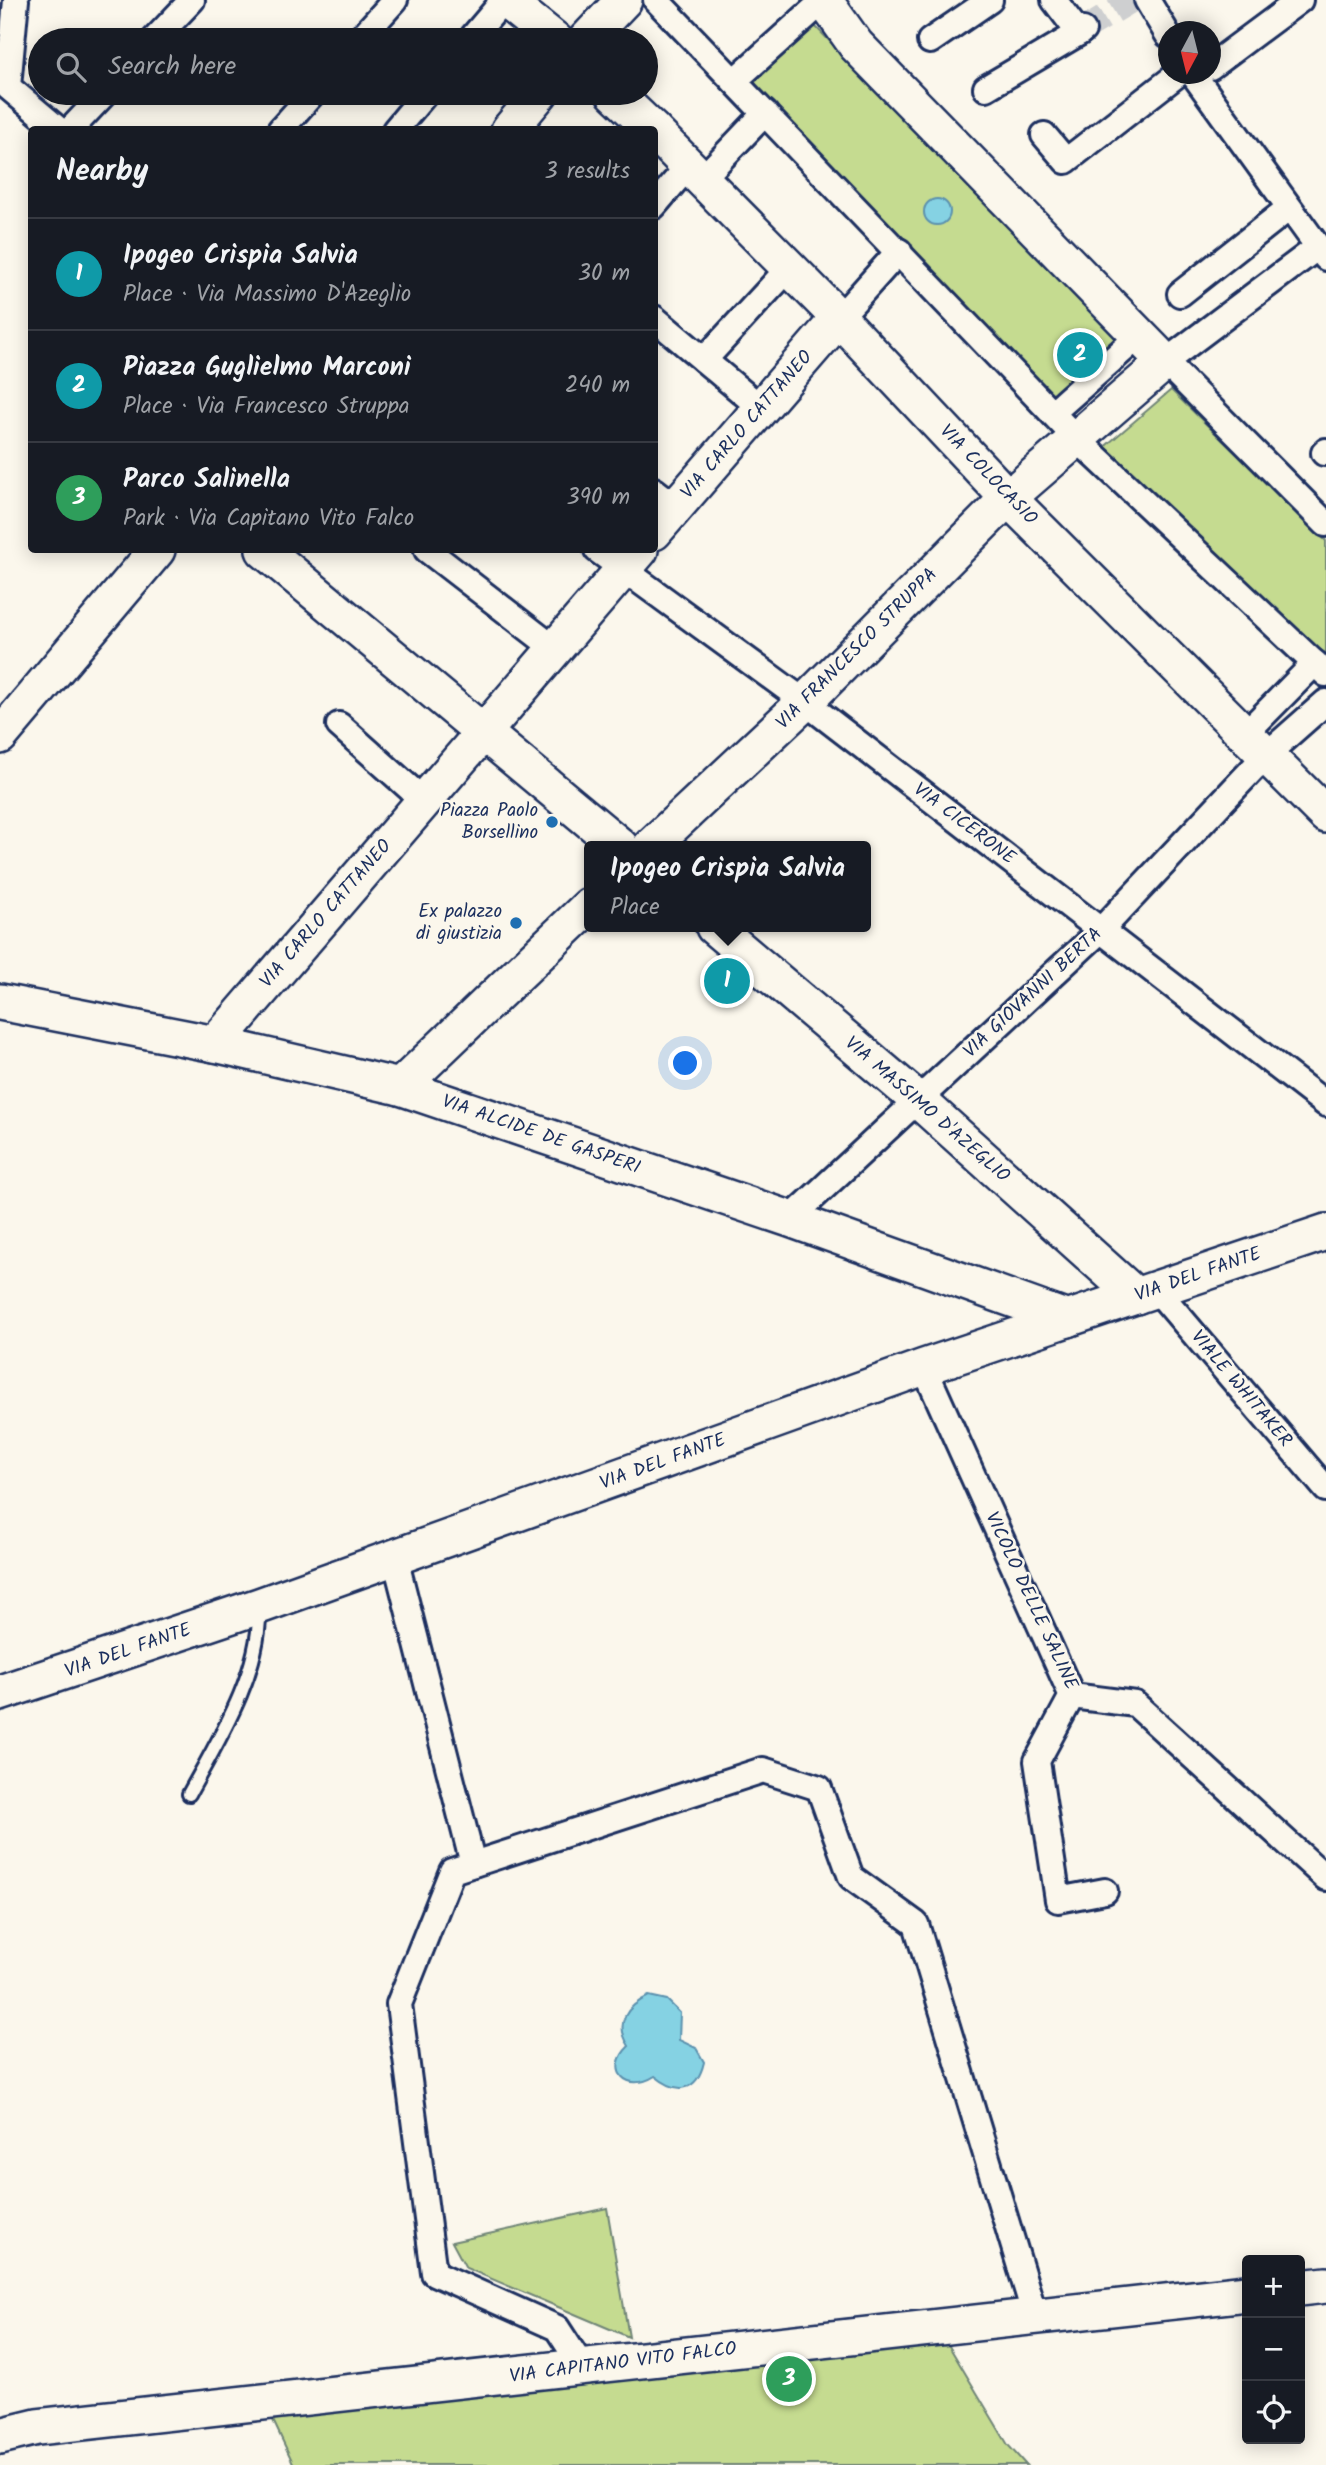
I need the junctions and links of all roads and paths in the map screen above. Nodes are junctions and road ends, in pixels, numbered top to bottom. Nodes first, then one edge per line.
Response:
1 (16, 0) edge
2 (192, 0) edge
3 (505, 0) edge
4 (624, 0) edge
5 (656, 0) edge
6 (824, 0) edge
7 (990, 0) edge
8 (1054, 0) edge
9 (1147, 0) edge
10 (1300, 0) edge
11 (382, 4) edge
12 (1160, 21) edge
13 (165, 28) edge
14 (367, 28) edge
15 (480, 28) edge
16 (540, 28) edge
17 (597, 28) edge
18 (930, 41) dead end
19 (1221, 55) edge
20 (734, 81) junction
21 (1180, 84) edge
22 (1204, 84) edge
23 (986, 88) dead end
24 (28, 104) edge
25 (29, 105) edge
26 (94, 105) edge
27 (303, 105) edge
28 (416, 105) edge
29 (530, 105) edge
30 (625, 105) edge
31 (760, 118) junction
32 (54, 126) edge
33 (74, 126) edge
34 (284, 126) edge
35 (398, 126) edge
36 (512, 126) edge
37 (643, 126) edge
38 (1044, 135) dead end
39 (658, 139) edge
40 (696, 172) junction
41 (658, 203) edge
42 (1289, 208) junction
43 (899, 251) junction
44 (1322, 252) edge
45 (788, 268) junction
46 (1180, 294) dead end
47 (839, 318) junction
48 (658, 321) edge
49 (1140, 335) junction
50 (1172, 356) junction
51 (704, 360) junction
52 (761, 408) junction
53 (1063, 433) junction
54 (1008, 498) junction
55 (662, 510) edge
56 (1326, 524) edge
57 (154, 553) edge
58 (431, 553) edge
59 (284, 556) edge
60 (620, 556) edge
61 (555, 649) junction
62 (1321, 669) edge
63 (805, 702) junction
64 (1326, 702) edge
65 (484, 723) junction
66 (340, 725) dead end
67 (0, 736) edge
68 (1256, 745) junction
69 (431, 792) junction
70 (1326, 815) edge
71 (614, 841) edge
72 (656, 841) edge
73 (584, 910) edge
74 (1102, 929) junction
75 (720, 932) edge
76 (0, 1002) edge
77 (215, 1044) junction
78 (400, 1087) junction
79 (918, 1100) junction
80 (1326, 1104) edge
81 (790, 1219) junction
82 (1326, 1233) edge
83 (1146, 1293) junction
84 (1068, 1319) junction
85 (924, 1367) junction
86 (1326, 1489) edge
87 (395, 1558) junction
88 (259, 1606) junction
89 (0, 1693) edge
90 (1072, 1696) junction
91 (189, 1794) dead end
92 (473, 1864) junction
93 (1326, 1878) edge
94 (1105, 1891) dead end
95 (1326, 2285) edge
96 (1305, 2287) edge
97 (1242, 2294) edge
98 (1035, 2316) junction
99 (583, 2368) junction
100 (0, 2436) edge

1 - 24 street
2 - 13 street
3 - 15 street
3 - 16 street
4 - 17 street
5 - 20 street
6 - 20 street
6 - 49 street
7 - 18 street
8 - 23 street
9 - 12 street
10 - 19 street
11 - 14 street
20 - 31 street
21 - 38 street
22 - 42 street
25 - 32 street
26 - 33 street
27 - 34 street
28 - 35 street
29 - 36 street
30 - 37 street, VIA COLOCASIO
31 - 40 street
31 - 43 street
39 - 40 street, VIA COLOCASIO
40 - 41 street
40 - 45 street, VIA COLOCASIO
42 - 44 street
42 - 46 street
43 - 47 street
43 - 53 street
44 - 50 street
45 - 47 street, VIA COLOCASIO
45 - 51 street
47 - 52 street, VIA CARLO CATTANEO
47 - 54 street, VIA COLOCASIO
48 - 51 street
49 - 50 street
49 - 53 street
50 - 53 street, VIA FRANCESCO STRUPPA
50 - 56 street
51 - 52 street
52 - 55 street, VIA CARLO CATTANEO
53 - 54 street, VIA FRANCESCO STRUPPA
53 - 62 street
54 - 63 street, VIA FRANCESCO STRUPPA
54 - 68 street, VIA COLOCASIO
57 - 67 street
58 - 61 street
59 - 65 street
60 - 61 street
60 - 63 street, VIA CICERONE
61 - 65 street
62 - 68 street
63 - 72 street, VIA FRANCESCO STRUPPA
63 - 74 street, VIA CICERONE
64 - 68 street
65 - 69 street, VIA CARLO CATTANEO
65 - 71 street
66 - 69 street
68 - 70 street, VIA COLOCASIO
68 - 74 street, VIA GIOVANNI BERTA
69 - 77 street, VIA CARLO CATTANEO
73 - 78 street
74 - 79 street, VIA GIOVANNI BERTA
74 - 80 street, VIA CICERONE
75 - 79 street, VIA MASSIMO D'AZEGLIO
76 - 77 street, VIA ALCIDE DE GASPERI
77 - 78 street, VIA ALCIDE DE GASPERI
78 - 81 street, VIA ALCIDE DE GASPERI
79 - 81 street, VIA GIOVANNI BERTA
79 - 83 street, VIA MASSIMO D'AZEGLIO
81 - 84 street, VIA ALCIDE DE GASPERI
82 - 83 street, VIA DEL FANTE
83 - 84 street, VIA DEL FANTE
83 - 86 street, VIALE WHITAKER
84 - 85 street, VIA DEL FANTE
85 - 87 street, VIA DEL FANTE
85 - 90 street, VICOLO DELLE SALINE
87 - 88 street, VIA DEL FANTE
87 - 92 street
88 - 89 street, VIA DEL FANTE
88 - 91 lane
90 - 93 street, VICOLO DELLE SALINE
90 - 94 street
92 - 98 street
92 - 99 street
95 - 96 street
97 - 98 street, VIA CAPITANO VITO FALCO
98 - 99 street, VIA CAPITANO VITO FALCO
99 - 100 street, VIA CAPITANO VITO FALCO

